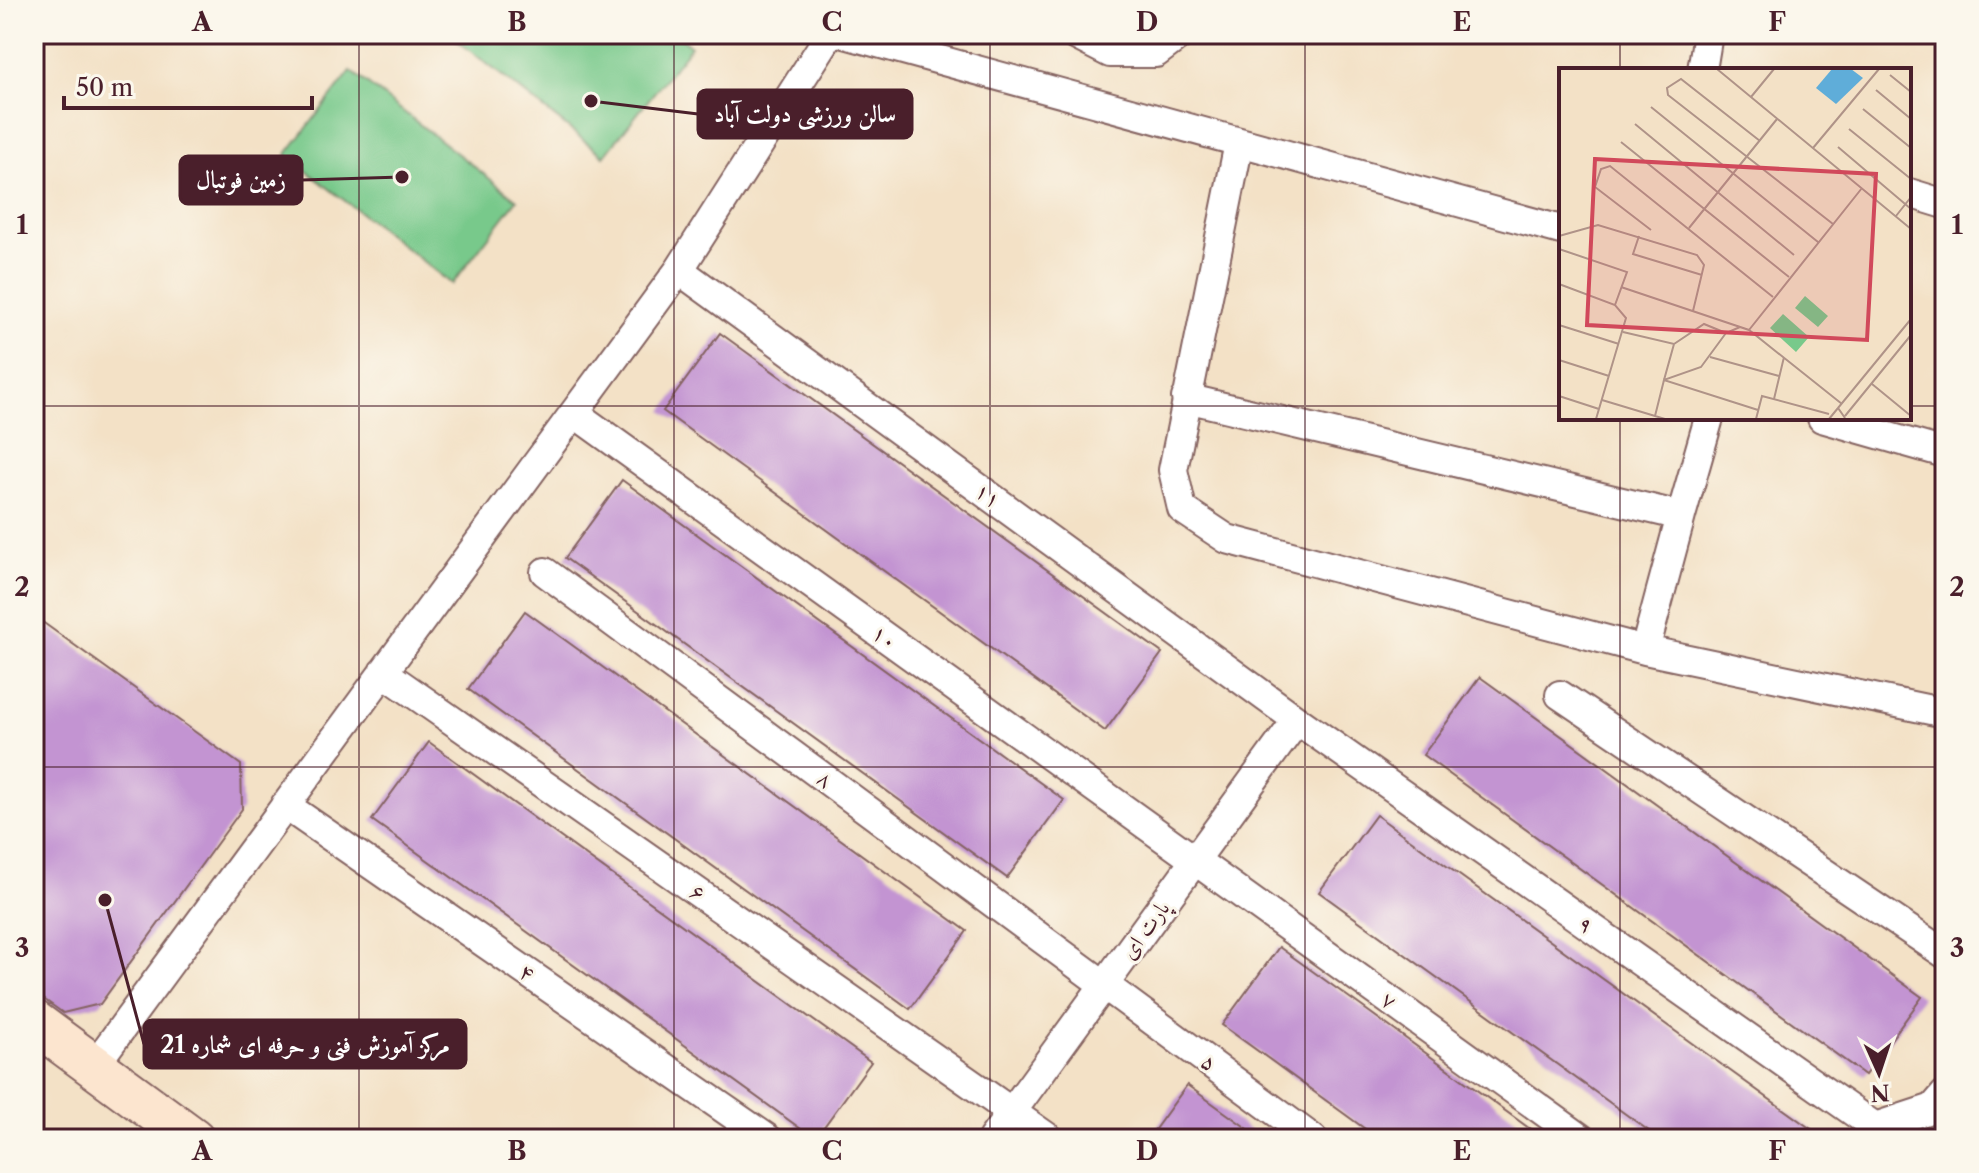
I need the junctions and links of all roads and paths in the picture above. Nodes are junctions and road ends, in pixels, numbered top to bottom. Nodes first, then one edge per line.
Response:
1 (830, 34) edge
2 (845, 34) edge
3 (926, 34) edge
4 (1073, 34) edge
5 (1181, 34) edge
6 (1708, 34) edge
7 (891, 47) junction
8 (1702, 68) edge
9 (1239, 143) junction
10 (1911, 194) edge
11 (1945, 204) edge
12 (1559, 229) edge
13 (679, 270) junction
14 (1186, 398) junction
15 (574, 413) junction
16 (1708, 420) edge
17 (1829, 420) edge
18 (1945, 453) edge
19 (1681, 516) junction
20 (545, 572) dead end
21 (1645, 650) junction
22 (383, 672) junction
23 (1560, 695) dead end
24 (1945, 713) edge
25 (1297, 720) junction
26 (285, 805) junction
27 (1195, 862) junction
28 (1945, 954) edge
29 (1105, 985) junction
30 (34, 1022) edge
31 (94, 1066) junction
32 (1945, 1094) edge
33 (1013, 1111) junction
34 (193, 1139) edge
35 (768, 1139) edge
36 (992, 1139) edge
37 (1050, 1139) edge
38 (1313, 1139) edge
39 (1582, 1139) edge

1 - 13 street
2 - 7 street
3 - 7 street
4 - 5 street
6 - 8 street
7 - 9 street
9 - 12 street
9 - 14 street
10 - 11 street
13 - 15 street
13 - 25 street, ۱۱
14 - 19 street
14 - 21 street
15 - 22 street
15 - 27 street, ۱۰
16 - 19 street
17 - 18 street
19 - 21 street
20 - 29 street, ۸
21 - 24 street
22 - 26 street
22 - 33 street, ۶
23 - 28 street
25 - 27 street, پارت ای
25 - 32 street, ۹
26 - 31 street
26 - 35 street, ۴
27 - 29 street, پارت ای
27 - 39 street, ۷
29 - 33 street, پارت ای
29 - 38 street, ۵
30 - 31 street
31 - 34 street
33 - 36 street, پارت ای
33 - 37 street, ۶

